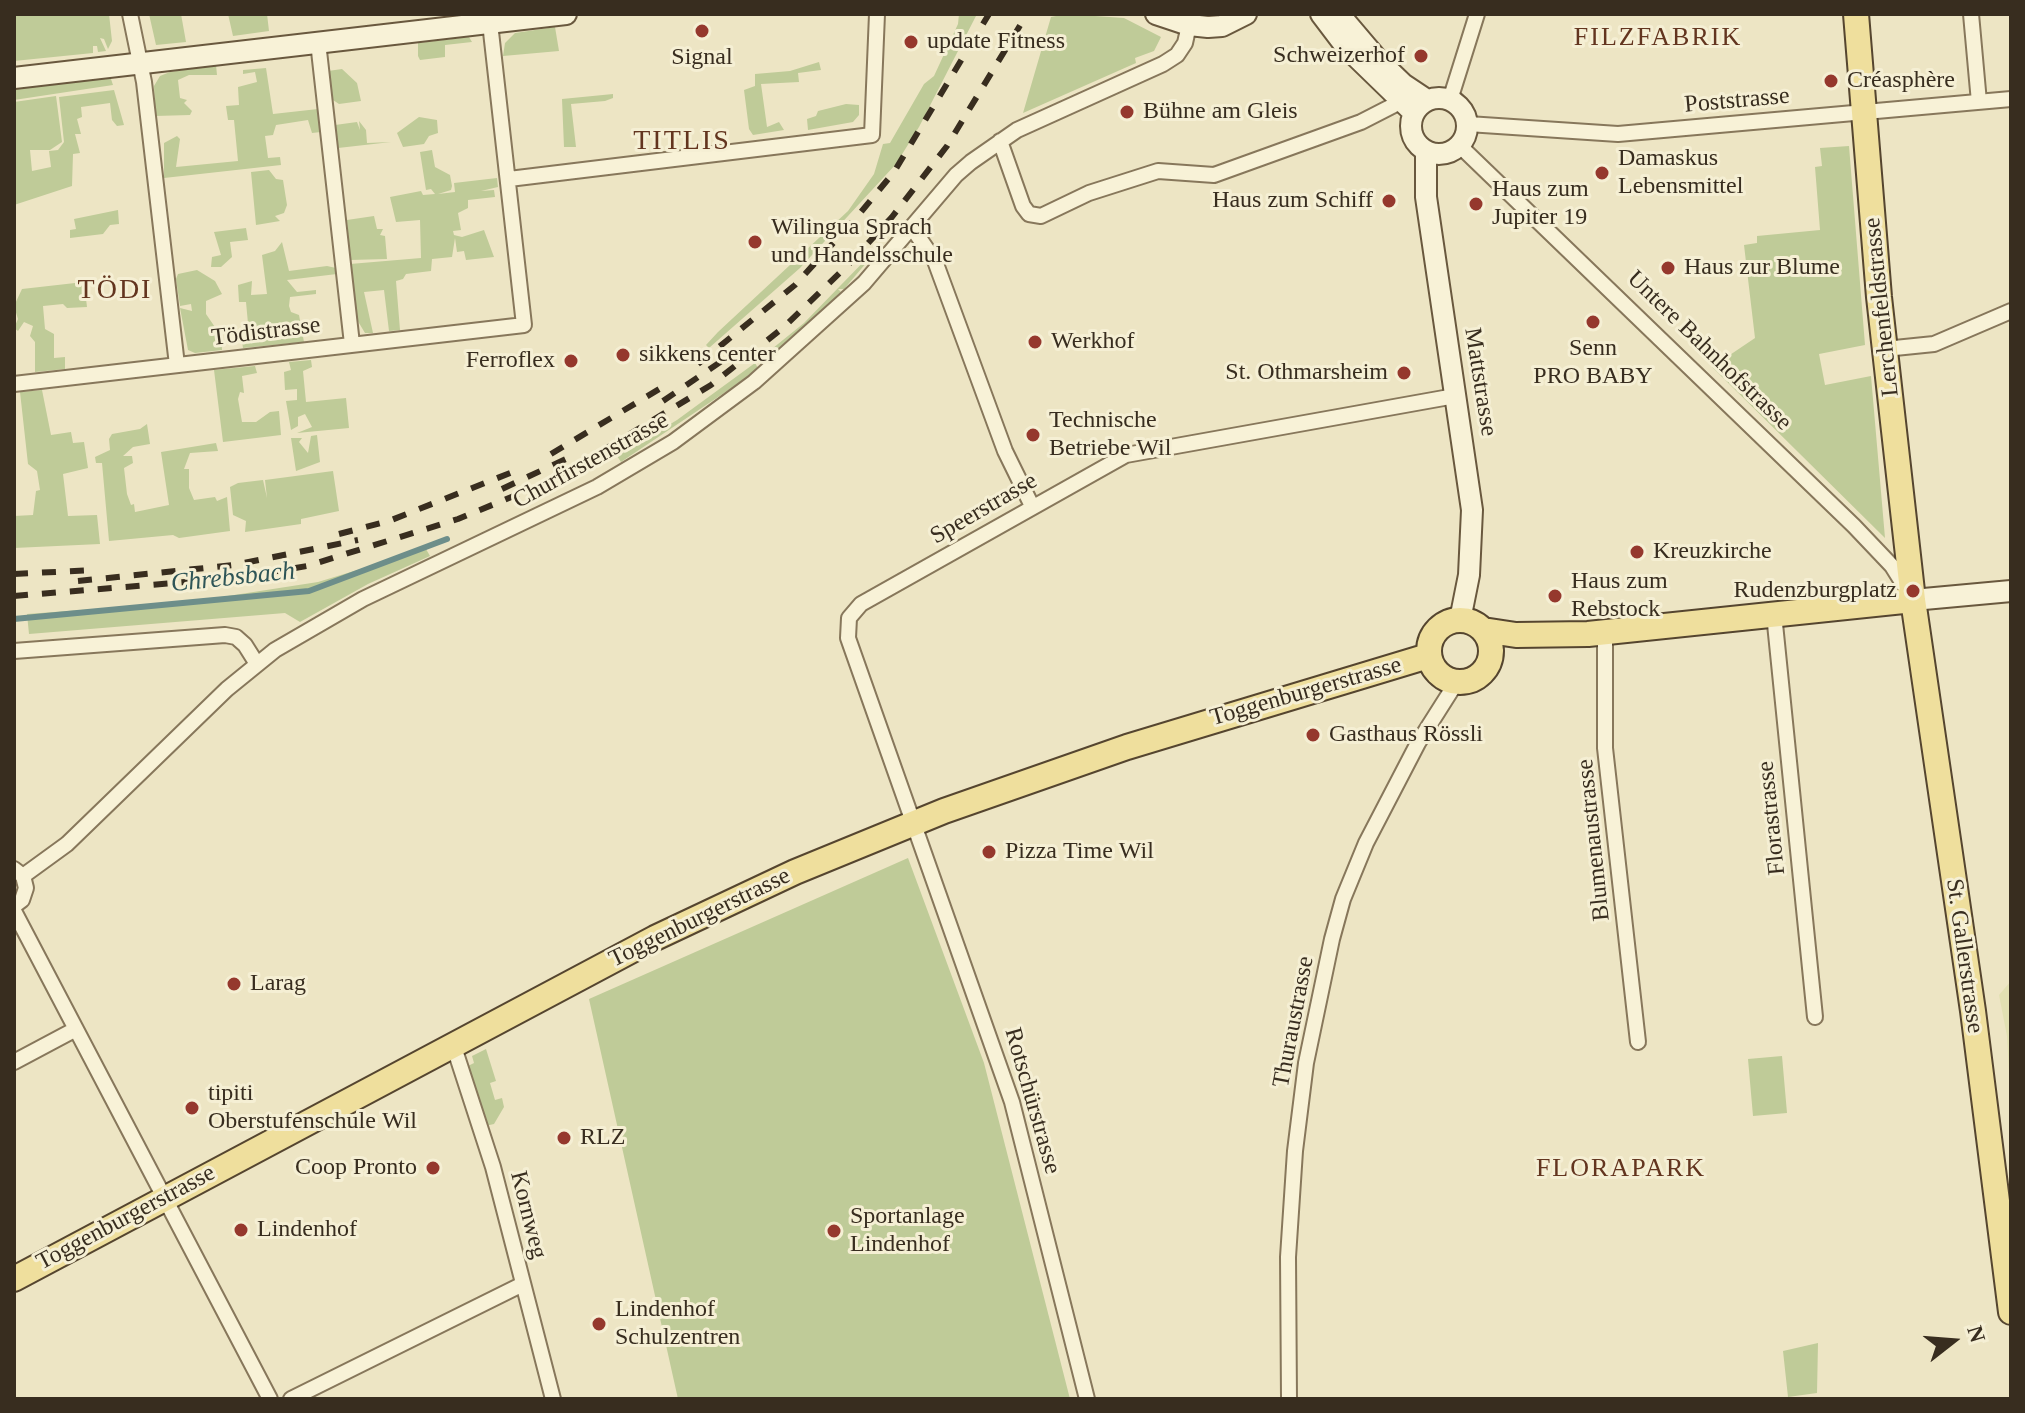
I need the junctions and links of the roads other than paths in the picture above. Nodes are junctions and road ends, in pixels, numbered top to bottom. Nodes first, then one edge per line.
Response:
1 (130, 14) edge
2 (566, 14) edge
3 (877, 14) edge
4 (1156, 14) edge
5 (1246, 14) edge
6 (1321, 14) edge
7 (1339, 14) edge
8 (1477, 14) edge
9 (1856, 14) edge
10 (1971, 14) edge
11 (489, 18) edge
12 (1189, 25) junction
13 (318, 42) junction
14 (141, 62) junction
15 (14, 78) edge
16 (2011, 99) edge
17 (1450, 100) junction
18 (1979, 102) junction
19 (1414, 105) junction
20 (1865, 111) junction
21 (1468, 124) junction
22 (1000, 141) junction
23 (1460, 146) junction
24 (1426, 151) junction
25 (509, 179) junction
26 (913, 229) junction
27 (2009, 312) edge
28 (352, 344) junction
29 (1885, 349) junction
30 (177, 365) junction
31 (14, 384) edge
32 (1455, 396) junction
33 (1032, 506) junction
34 (2011, 591) edge
35 (1913, 600) junction
36 (1774, 614) junction
37 (1460, 620) junction
38 (1483, 630) junction
39 (1596, 633) junction
40 (14, 651) edge
41 (1428, 656) junction
42 (257, 664) junction
43 (1488, 665) junction
44 (1456, 683) junction
45 (913, 823) junction
46 (18, 872) edge
47 (14, 908) edge
48 (1815, 1017) dead end
49 (76, 1029) junction
50 (1638, 1042) dead end
51 (453, 1044) junction
52 (14, 1062) edge
53 (165, 1198) junction
54 (14, 1279) edge
55 (523, 1284) junction
56 (2011, 1312) edge
57 (270, 1399) edge
58 (291, 1399) edge
59 (553, 1399) edge
60 (1087, 1399) edge
61 (1289, 1399) edge

1 - 14 street
2 - 11 street
3 - 25 street
4 - 12 street
5 - 12 street
6 - 19 street
7 - 19 street
8 - 17 street
9 - 20 main road, Lerchenfeldstrasse
10 - 18 street
11 - 13 street
11 - 25 street
12 - 22 street, Churfirstenstrasse
13 - 14 street
13 - 28 street
14 - 15 street
14 - 30 street
16 - 18 street, Poststrasse
17 - 19 street
17 - 21 street
18 - 20 street, Poststrasse
19 - 22 street
19 - 24 street
20 - 21 street, Poststrasse
20 - 29 main road, Lerchenfeldstrasse
21 - 23 street
22 - 26 street, Churfirstenstrasse
23 - 24 street
23 - 35 street, Untere Bahnhofstrasse
24 - 32 street, Mattstrasse
25 - 28 street, Tödistrasse
26 - 33 street
26 - 42 street, Churfirstenstrasse
27 - 29 street
28 - 30 street, Tödistrasse
29 - 35 main road, Lerchenfeldstrasse
30 - 31 street, Tödistrasse
32 - 33 street, Speerstrasse
32 - 37 street, Mattstrasse
33 - 45 street, Speerstrasse
34 - 35 street
35 - 36 main road
35 - 56 main road, St. Gallerstrasse
36 - 39 main road
36 - 48 street, Florastrasse
37 - 38 main road
37 - 41 main road
38 - 39 main road
38 - 43 main road
39 - 43 main road
39 - 50 street, Blumenaustrasse
40 - 42 street
41 - 44 main road
41 - 45 main road, Toggenburgerstrasse
42 - 46 street, Churfirstenstrasse
43 - 44 main road
44 - 61 street, Thuraustrasse
45 - 51 main road, Toggenburgerstrasse
45 - 60 street, Rotschürstrasse
46 - 47 street
47 - 49 street
49 - 52 street
49 - 53 street
51 - 53 main road, Toggenburgerstrasse
51 - 55 street, Kornweg
53 - 54 main road, Toggenburgerstrasse
53 - 57 street
55 - 58 street
55 - 59 street, Kornweg

